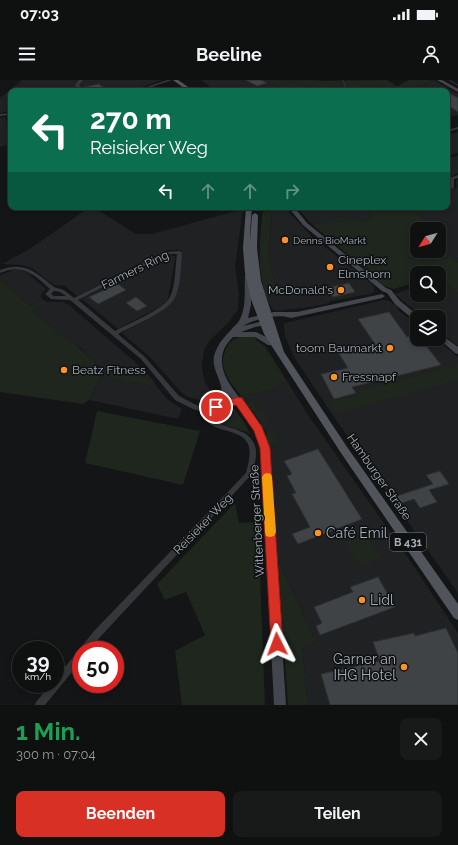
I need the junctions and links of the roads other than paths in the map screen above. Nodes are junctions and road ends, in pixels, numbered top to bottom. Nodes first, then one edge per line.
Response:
1 (81, 80) edge
2 (170, 80) edge
3 (175, 80) edge
4 (183, 80) edge
5 (439, 80) edge
6 (79, 88) edge
7 (146, 88) edge
8 (187, 88) edge
9 (195, 88) edge
10 (458, 91) edge
11 (458, 176) edge
12 (452, 179) joint
13 (450, 188) edge
14 (249, 210) edge
15 (256, 210) edge
16 (293, 210) edge
17 (0, 272) edge
18 (248, 275) junction
19 (53, 289) junction
20 (383, 294) junction
21 (72, 299) junction
22 (410, 312) edge
23 (265, 320) junction
24 (241, 324) junction
25 (114, 334) junction
26 (232, 335) junction
27 (446, 341) edge
28 (271, 343) junction
29 (220, 349) junction
30 (458, 351) edge
31 (280, 353) junction
32 (224, 383) junction
33 (238, 401) junction
34 (216, 407) junction
35 (204, 409) junction
36 (458, 614) edge
37 (91, 641) edge
38 (72, 665) edge
39 (39, 705) edge
40 (280, 705) edge

1 - 6 street
2 - 7 street
3 - 8 main road
4 - 9 main road
5 - 10 main road
11 - 12 street
12 - 13 street
14 - 18 main road, B 431
15 - 23 main road, B 431
16 - 20 main road
17 - 19 street
18 - 23 main road, B 431
18 - 24 main road
19 - 21 street
19 - 21 street
20 - 22 main road
20 - 23 main road
21 - 25 street
21 - 25 street, Farmers Ring
23 - 24 main road, Wittenberger Straße
23 - 26 main road
23 - 28 main road, Hamburger Straße / B 431
23 - 31 main road, Hamburger Straße / B 431
24 - 29 main road, Wittenberger Straße
25 - 35 street
26 - 28 main road
26 - 29 main road
27 - 30 main road
28 - 31 main road, Hamburger Straße / B 431
29 - 32 main road, Wittenberger Straße
31 - 36 main road, Hamburger Straße / B 431
32 - 33 main road, Wittenberger Straße
32 - 34 main road
33 - 34 street
33 - 40 main road, Wittenberger Straße
34 - 35 street
35 - 37 street, Reisieker Weg
38 - 39 street

